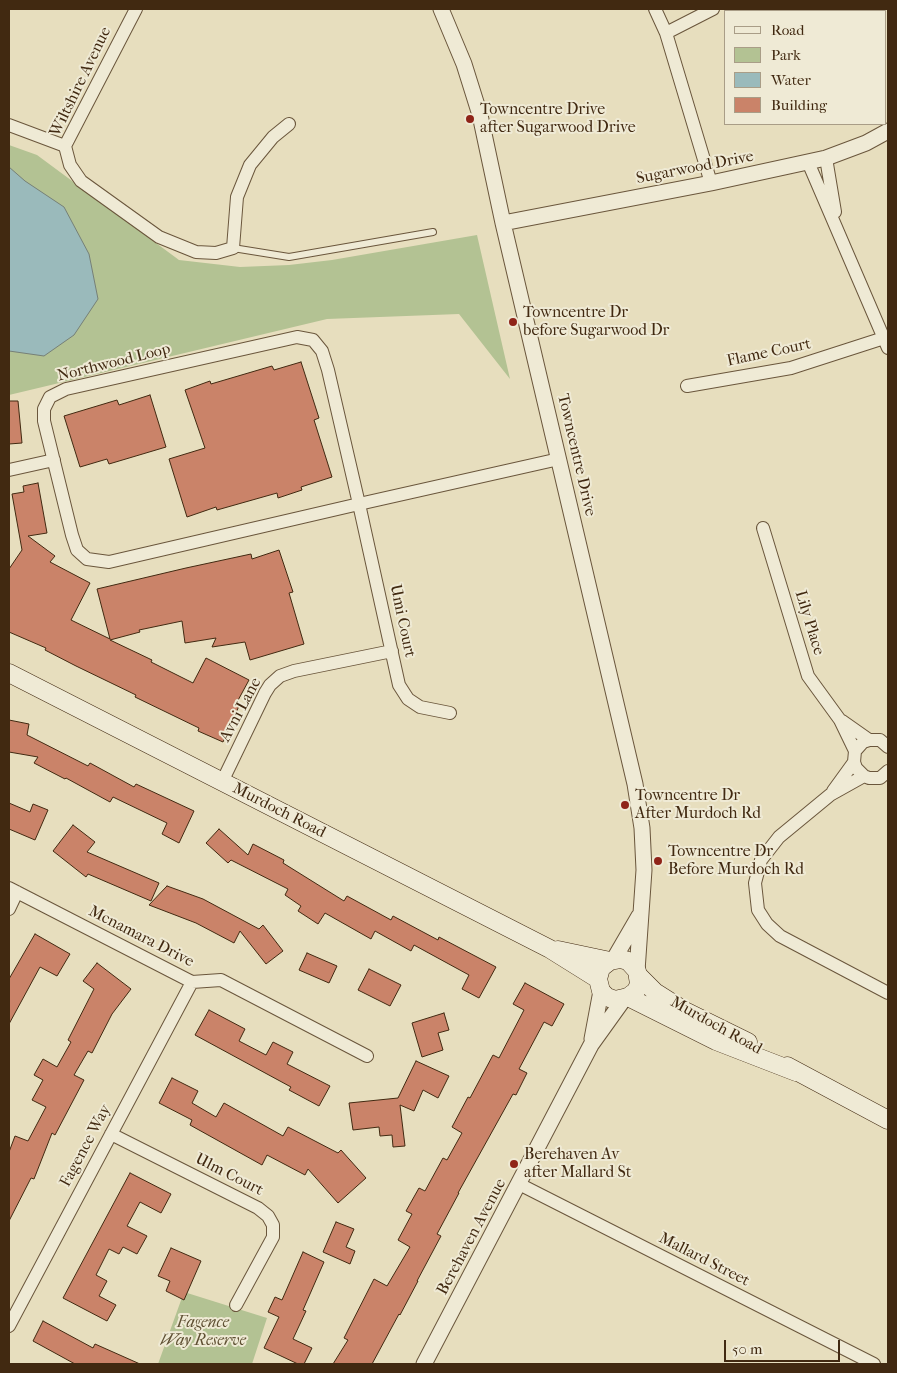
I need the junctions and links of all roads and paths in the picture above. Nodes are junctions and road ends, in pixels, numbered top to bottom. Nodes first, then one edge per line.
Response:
1 (136, 9) edge
2 (442, 9) edge
3 (655, 9) edge
4 (713, 9) edge
5 (666, 33) junction
6 (289, 124) dead end
7 (9, 125) edge
8 (888, 131) edge
9 (65, 146) junction
10 (826, 158) junction
11 (808, 162) junction
12 (711, 183) junction
13 (503, 223) junction
14 (837, 230) junction
15 (433, 232) dead end
16 (233, 248) junction
17 (886, 343) edge
18 (687, 386) dead end
19 (559, 459) junction
20 (54, 460) junction
21 (9, 470) edge
22 (359, 504) junction
23 (763, 528) dead end
24 (392, 651) junction
25 (9, 673) edge
26 (450, 713) dead end
27 (840, 720) junction
28 (881, 741) edge
29 (855, 757) junction
30 (864, 776) junction
31 (885, 778) edge
32 (222, 782) junction
33 (830, 795) junction
34 (13, 890) edge
35 (9, 909) edge
36 (640, 915) junction
37 (550, 949) junction
38 (612, 960) junction
39 (638, 974) junction
40 (192, 982) junction
41 (599, 985) junction
42 (888, 993) edge
43 (626, 998) junction
44 (591, 1045) junction
45 (367, 1056) dead end
46 (796, 1072) junction
47 (888, 1120) edge
48 (111, 1134) junction
49 (519, 1184) junction
50 (236, 1305) dead end
51 (9, 1326) edge
52 (424, 1364) edge
53 (874, 1364) edge

1 - 9 street, Wiltshire Avenue
2 - 13 street, Towncentre Drive
3 - 5 street
4 - 5 street
5 - 12 street
6 - 16 street
7 - 9 street
8 - 10 street, Sugarwood Drive
9 - 16 street, Wiltshire Avenue
10 - 11 street, Sugarwood Drive
10 - 14 street
11 - 12 street, Sugarwood Drive
11 - 14 street
12 - 13 street, Sugarwood Drive
13 - 19 street, Towncentre Drive
14 - 17 street
15 - 16 lane
17 - 18 street, Flame Court
19 - 22 street, Northwood Loop
19 - 36 street, Towncentre Drive
20 - 21 street
20 - 22 street, Northwood Loop
20 - 22 street, Northwood Loop
22 - 24 street, Umi Court
23 - 27 street, Lily Place
24 - 26 street, Umi Court
24 - 32 street, Avni Lane
25 - 32 main road, Murdoch Road
27 - 28 street, Lily Place
27 - 29 street, Lily Place
28 - 29 street
29 - 30 street, Lily Place
29 - 33 street
30 - 31 street
30 - 33 street
32 - 37 main road, Murdoch Road
33 - 42 street
34 - 35 street
34 - 40 street, Mcnamara Drive
36 - 38 street, Towncentre Drive
36 - 39 street, Towncentre Drive
37 - 38 main road, Murdoch Road
37 - 41 main road, Murdoch Road
38 - 39 main road, Murdoch Road
38 - 41 main road
39 - 43 main road
39 - 46 main road, Murdoch Road
40 - 45 street, Mcnamara Drive
40 - 48 street, Fagence Way
41 - 43 main road, Murdoch Road
41 - 44 street, Berehaven Avenue
43 - 44 street, Berehaven Avenue
43 - 46 main road, Murdoch Road
44 - 49 street, Berehaven Avenue
46 - 47 main road, Murdoch Road
48 - 50 street, Ulm Court
48 - 51 street, Fagence Way
49 - 52 street, Berehaven Avenue
49 - 53 street, Mallard Street

